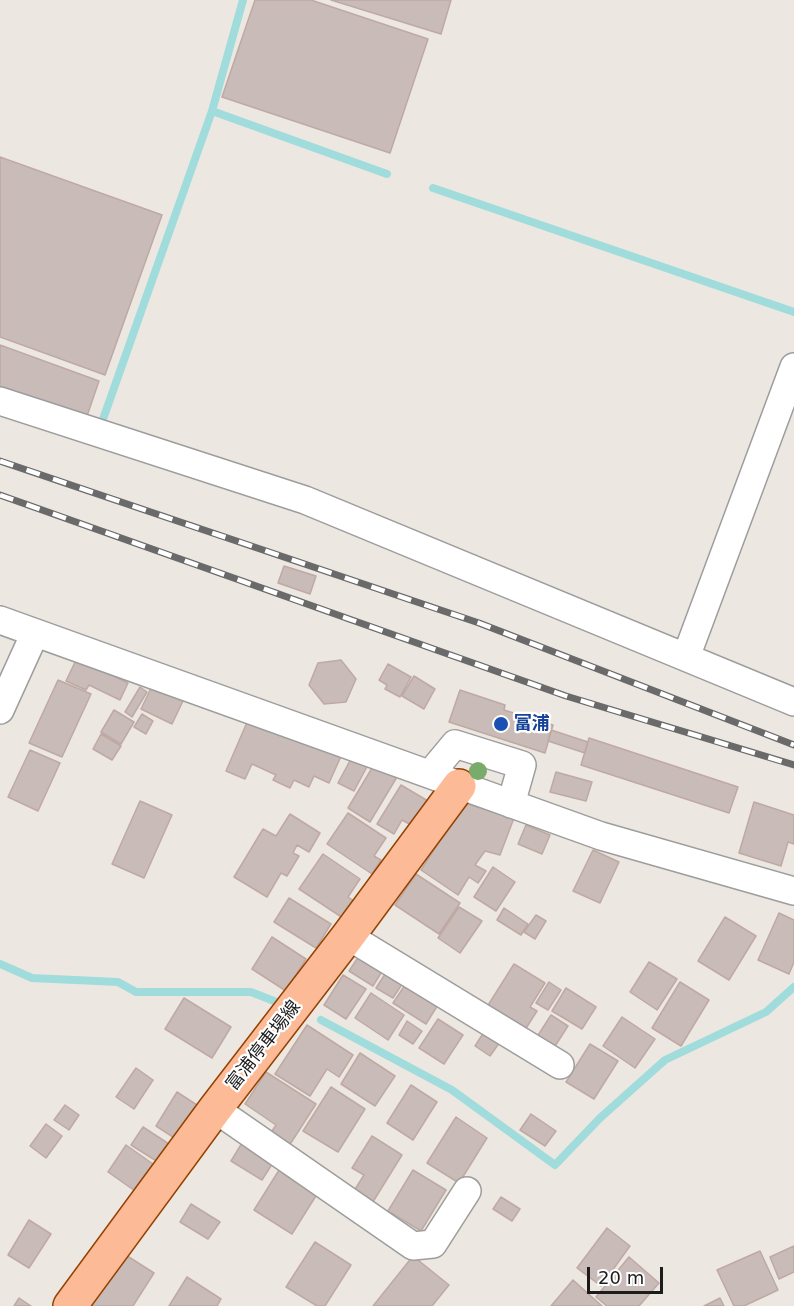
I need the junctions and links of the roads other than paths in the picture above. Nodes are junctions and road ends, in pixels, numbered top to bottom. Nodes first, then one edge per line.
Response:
1 (794, 367) edge
2 (0, 401) edge
3 (0, 620) edge
4 (35, 633) junction
5 (686, 657) junction
6 (794, 702) edge
7 (0, 710) edge
8 (444, 780) junction
9 (512, 804) junction
10 (794, 891) edge
11 (348, 936) junction
12 (560, 1065) dead end
13 (215, 1109) junction
14 (467, 1191) dead end
15 (70, 1306) edge

1 - 5 street
2 - 5 street
3 - 4 street
4 - 7 street
4 - 8 street
5 - 6 street
8 - 9 street
8 - 9 street
8 - 11 main road, 富浦停車場線
9 - 10 street
11 - 12 street
11 - 13 main road, 富浦停車場線
13 - 14 street
13 - 15 main road, 富浦停車場線

